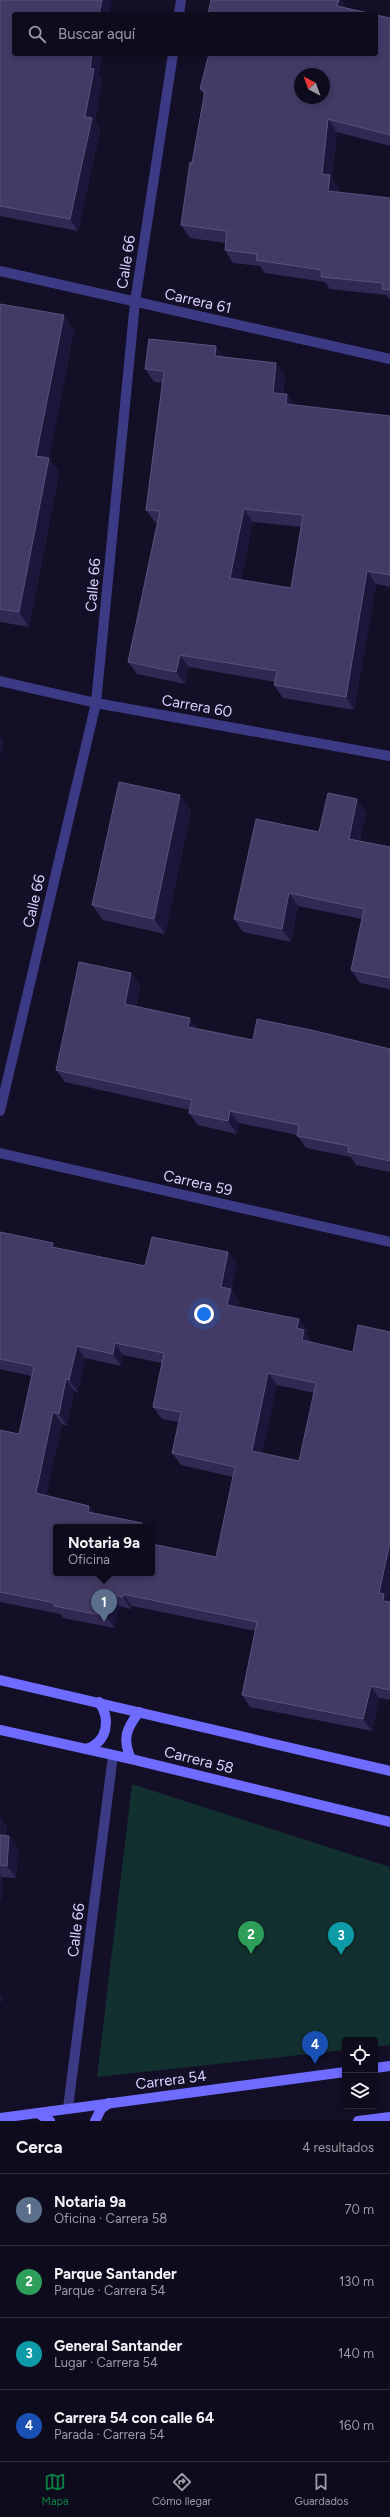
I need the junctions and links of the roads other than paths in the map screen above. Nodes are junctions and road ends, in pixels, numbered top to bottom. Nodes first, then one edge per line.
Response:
1 (181, 0) edge
2 (179, 12) edge
3 (173, 56) edge
4 (0, 271) edge
5 (135, 302) junction
6 (390, 359) edge
7 (0, 681) edge
8 (96, 703) junction
9 (390, 756) edge
10 (0, 1111) edge
11 (0, 1154) edge
12 (390, 1242) edge
13 (0, 1680) edge
14 (99, 1702) junction
15 (139, 1712) junction
16 (0, 1730) edge
17 (86, 1749) junction
18 (113, 1755) junction
19 (131, 1759) junction
20 (390, 1770) edge
21 (390, 1822) edge
22 (390, 2066) edge
23 (378, 2068) edge
24 (342, 2072) edge
25 (108, 2103) junction
26 (68, 2108) junction
27 (38, 2113) junction
28 (390, 2117) edge
29 (0, 2118) edge
30 (50, 2121) edge
31 (95, 2121) edge
32 (358, 2121) edge

1 - 2 street
3 - 5 street, Calle 66
4 - 5 street, Carrera 61
5 - 6 street, Carrera 61
5 - 8 street, Calle 66
7 - 8 street, Carrera 60
8 - 9 street, Carrera 60
8 - 10 street, Calle 66
11 - 12 street, Carrera 59
13 - 14 street
14 - 15 street
14 - 17 street
15 - 19 street
15 - 20 street
16 - 17 street, Carrera 58
17 - 18 street, Carrera 58
18 - 19 street, Carrera 58
18 - 26 street, Calle 66
19 - 21 street, Carrera 58
22 - 23 street
24 - 25 street, Carrera 54
25 - 26 street, Carrera 54
25 - 31 street
26 - 27 street, Carrera 54
27 - 29 street, Carrera 54
27 - 30 street
28 - 32 street

